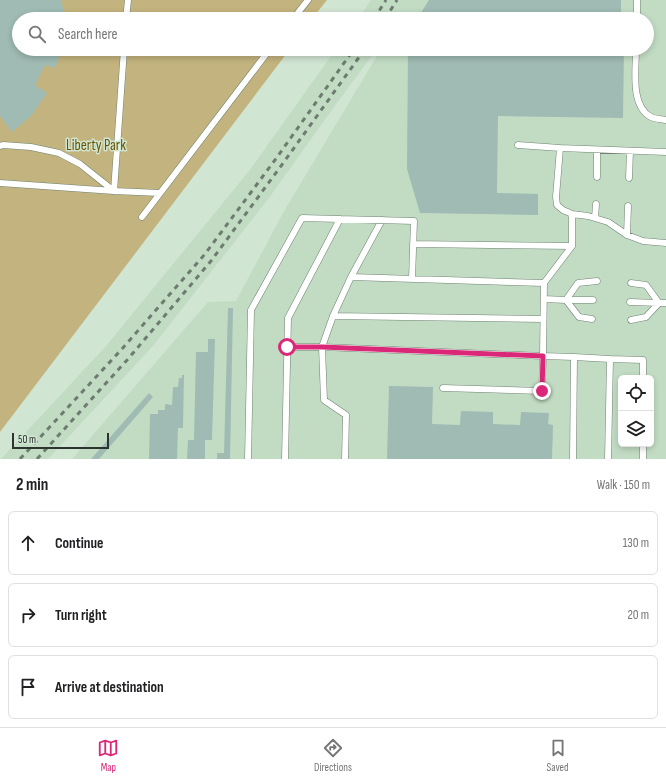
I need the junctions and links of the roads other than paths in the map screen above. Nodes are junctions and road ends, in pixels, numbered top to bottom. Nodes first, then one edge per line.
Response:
1 (128, 0) edge
2 (308, 0) edge
3 (637, 0) edge
4 (127, 12) edge
5 (299, 12) edge
6 (637, 12) edge
7 (124, 56) edge
8 (265, 56) edge
9 (636, 56) edge
10 (666, 120) edge
11 (518, 145) dead end
12 (0, 146) edge
13 (560, 148) junction
14 (598, 150) junction
15 (630, 151) junction
16 (666, 152) edge
17 (597, 177) dead end
18 (629, 178) dead end
19 (0, 183) edge
20 (114, 191) junction
21 (160, 193) junction
22 (596, 204) dead end
23 (628, 206) dead end
24 (572, 214) junction
25 (142, 217) dead end
26 (595, 218) junction
27 (340, 219) junction
28 (382, 220) junction
29 (627, 235) junction
30 (666, 243) edge
31 (413, 244) junction
32 (572, 246) junction
33 (351, 277) junction
34 (412, 279) junction
35 (597, 281) dead end
36 (544, 283) junction
37 (631, 283) dead end
38 (544, 299) junction
39 (566, 300) junction
40 (592, 300) dead end
41 (630, 302) dead end
42 (659, 303) junction
43 (666, 303) edge
44 (333, 316) junction
45 (592, 318) dead end
46 (543, 319) junction
47 (631, 320) dead end
48 (287, 347) junction
49 (322, 347) junction
50 (543, 356) junction
51 (574, 357) junction
52 (610, 359) junction
53 (643, 375) edge
54 (444, 388) dead end
55 (643, 447) edge
56 (248, 459) edge
57 (285, 459) edge
58 (345, 459) edge
59 (573, 459) edge
60 (608, 459) edge
61 (643, 459) edge

1 - 4 lane
2 - 5 lane
3 - 6 lane
7 - 20 lane
8 - 21 lane
9 - 10 lane
11 - 13 lane
12 - 20 lane
13 - 14 lane
13 - 24 lane
14 - 15 lane
14 - 17 lane
15 - 16 lane
15 - 18 lane
19 - 20 lane
20 - 21 lane
21 - 25 lane
22 - 26 lane
23 - 29 lane
24 - 26 lane
24 - 32 lane
26 - 29 lane
27 - 28 lane
27 - 48 lane
27 - 56 lane
28 - 31 lane
28 - 33 lane
29 - 30 lane
31 - 32 lane
31 - 34 lane
32 - 36 lane
33 - 34 lane
33 - 44 lane
34 - 36 lane
35 - 39 lane
36 - 38 lane
37 - 42 lane
38 - 39 lane
38 - 46 lane
39 - 40 lane
39 - 45 lane
41 - 42 lane
42 - 43 lane
42 - 47 lane
44 - 46 lane
44 - 49 lane
46 - 50 lane
48 - 49 lane
48 - 57 lane
49 - 50 lane
49 - 58 lane
50 - 51 lane
50 - 54 lane
51 - 52 lane
51 - 59 lane
52 - 53 lane
52 - 60 lane
55 - 61 lane

